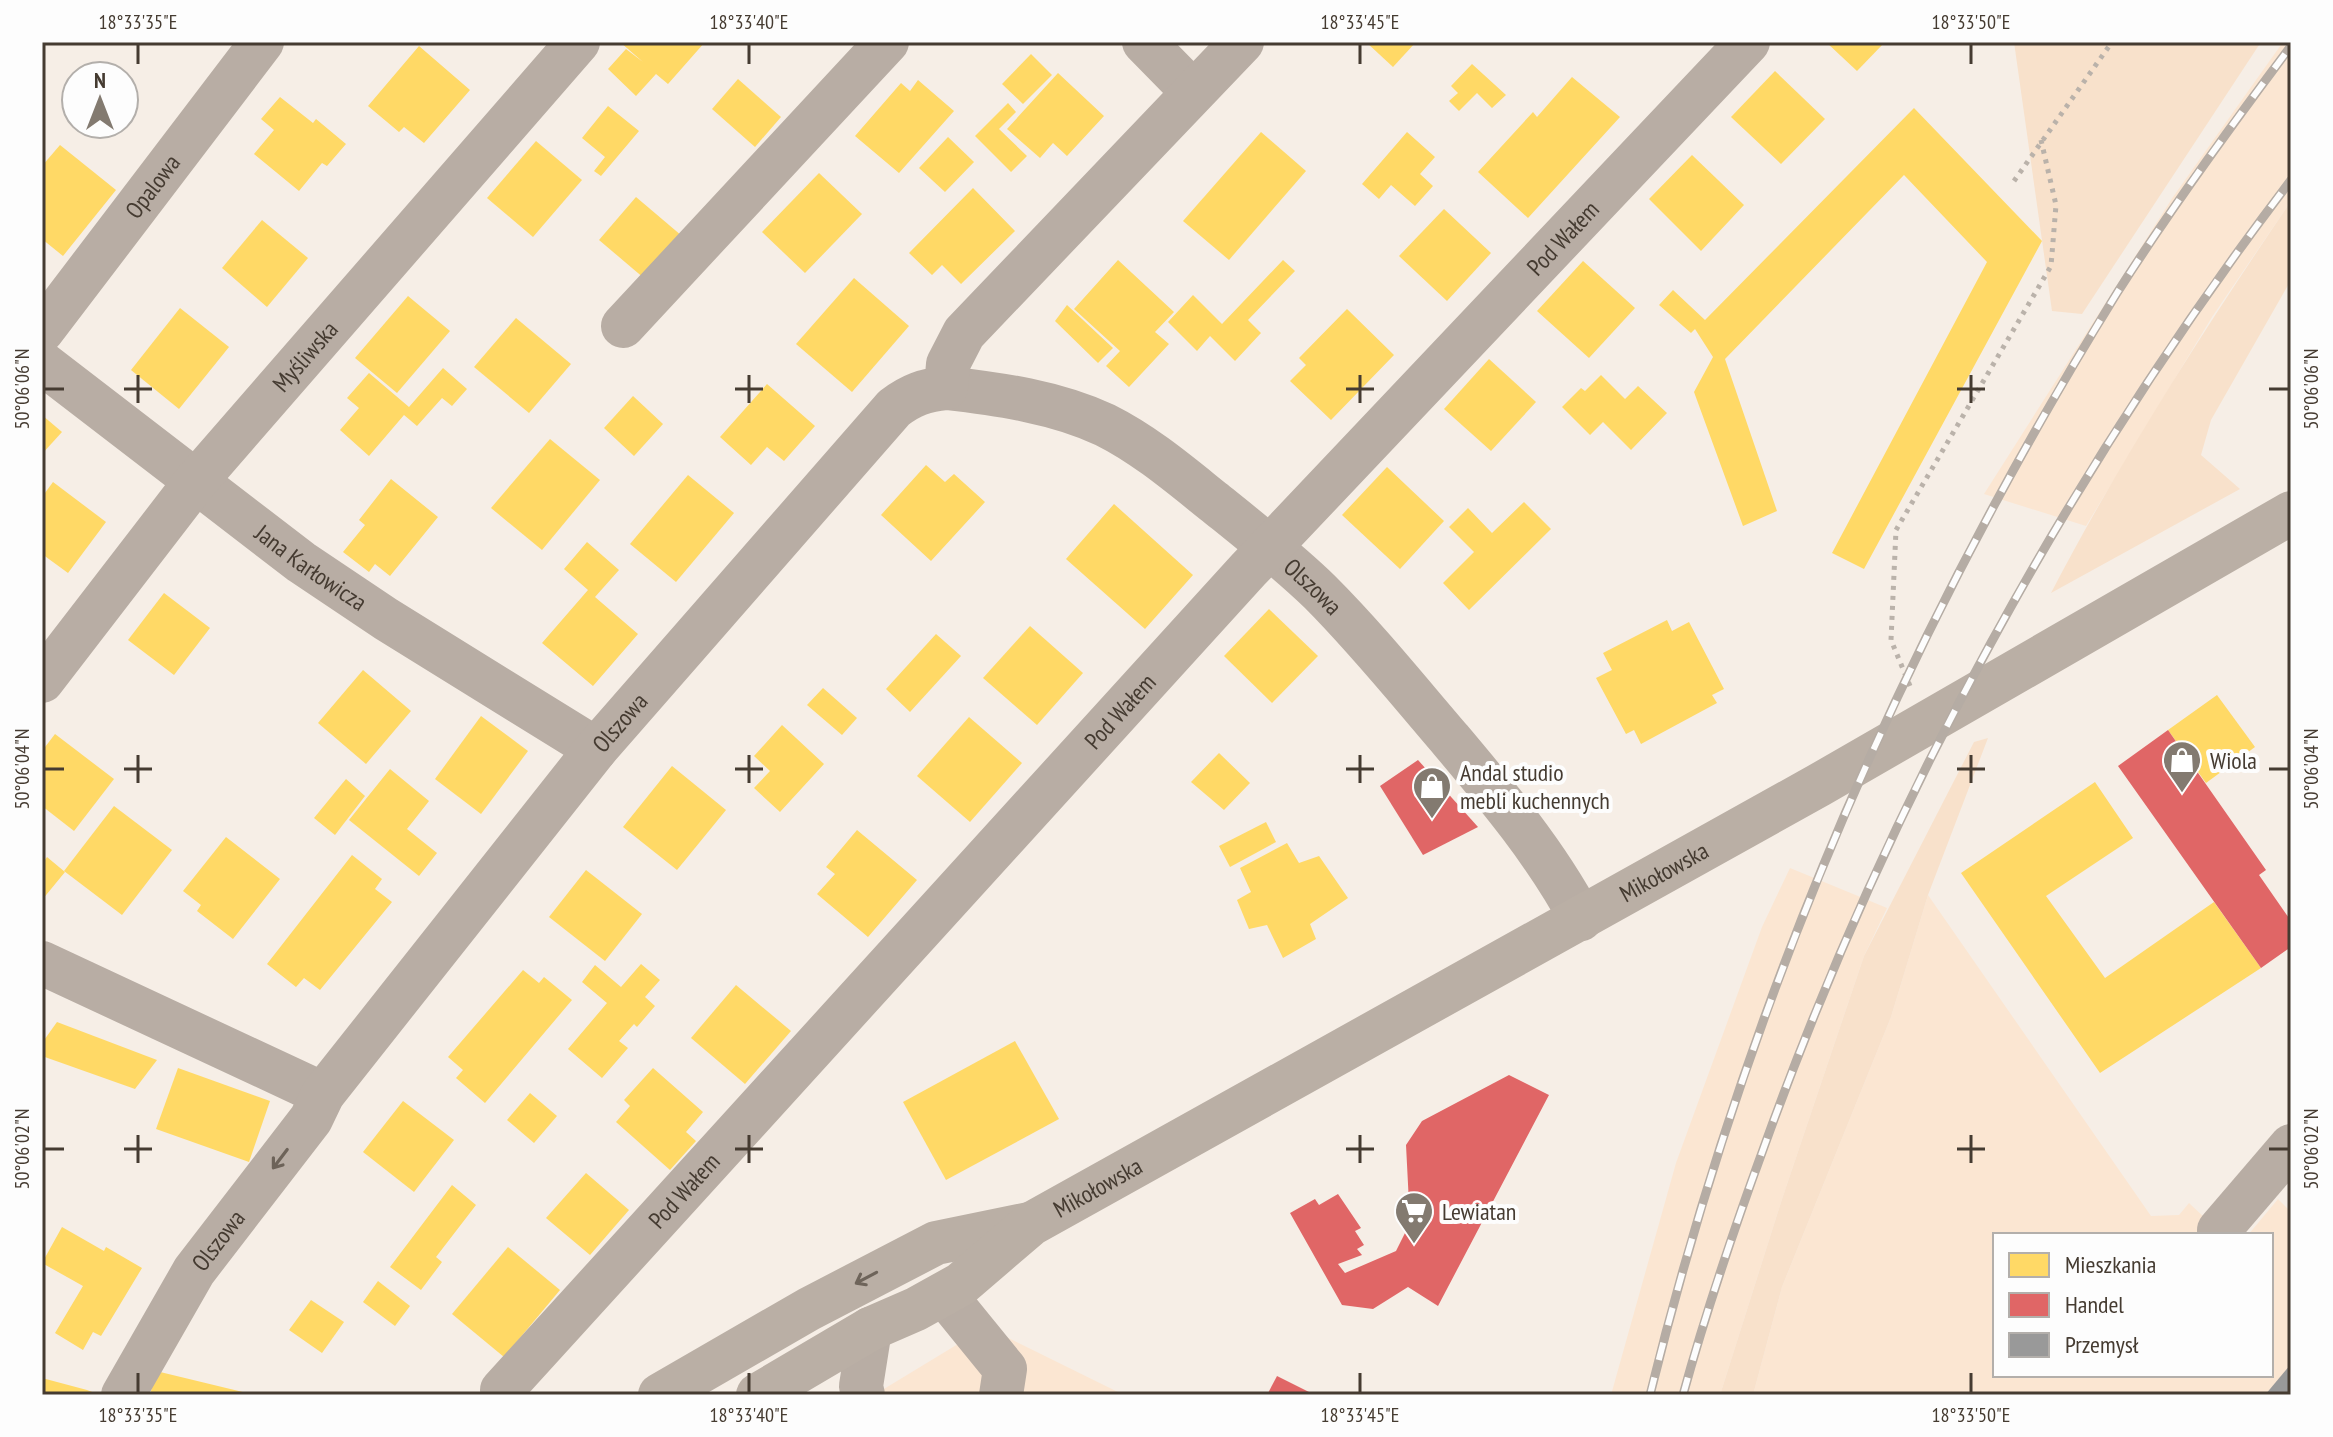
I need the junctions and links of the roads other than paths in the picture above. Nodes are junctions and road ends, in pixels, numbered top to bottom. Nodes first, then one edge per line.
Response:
1 (262, 42) edge
2 (578, 42) edge
3 (887, 42) edge
4 (1144, 42) edge
5 (1242, 42) edge
6 (1748, 42) edge
7 (1193, 92) junction
8 (623, 326) dead end
9 (42, 331) edge
10 (42, 363) edge
11 (946, 388) junction
12 (196, 481) junction
13 (2291, 513) edge
14 (1270, 547) junction
15 (42, 681) edge
16 (596, 749) junction
17 (1581, 919) junction
18 (42, 963) edge
19 (323, 1094) junction
20 (2291, 1146) edge
21 (1031, 1224) junction
22 (2219, 1230) dead end
23 (944, 1294) junction
24 (870, 1329) junction
25 (502, 1390) dead end
26 (780, 1392) edge
27 (123, 1395) edge
28 (660, 1395) edge
29 (863, 1395) edge
30 (1001, 1395) edge

1 - 9 street, Opalowa
2 - 12 street, Myśliwska
3 - 8 street
4 - 7 street
5 - 7 street
6 - 14 street, Pod Wałem
7 - 11 street
10 - 12 street, Jana Karłowicza
11 - 14 street, Olszowa
11 - 16 street, Olszowa
12 - 15 street, Myśliwska
12 - 16 street, Jana Karłowicza
13 - 17 main road, Mikołowska
14 - 17 street, Olszowa
14 - 25 street, Pod Wałem
16 - 19 street, Olszowa
17 - 21 main road, Mikołowska
18 - 19 street
19 -> 27 street, Olszowa
20 - 22 street
21 - 23 main road, Mikołowska
21 -> 28 main road, Mikołowska
23 - 24 main road, Mikołowska
23 - 30 street
24 - 26 main road, Mikołowska
24 - 29 street

